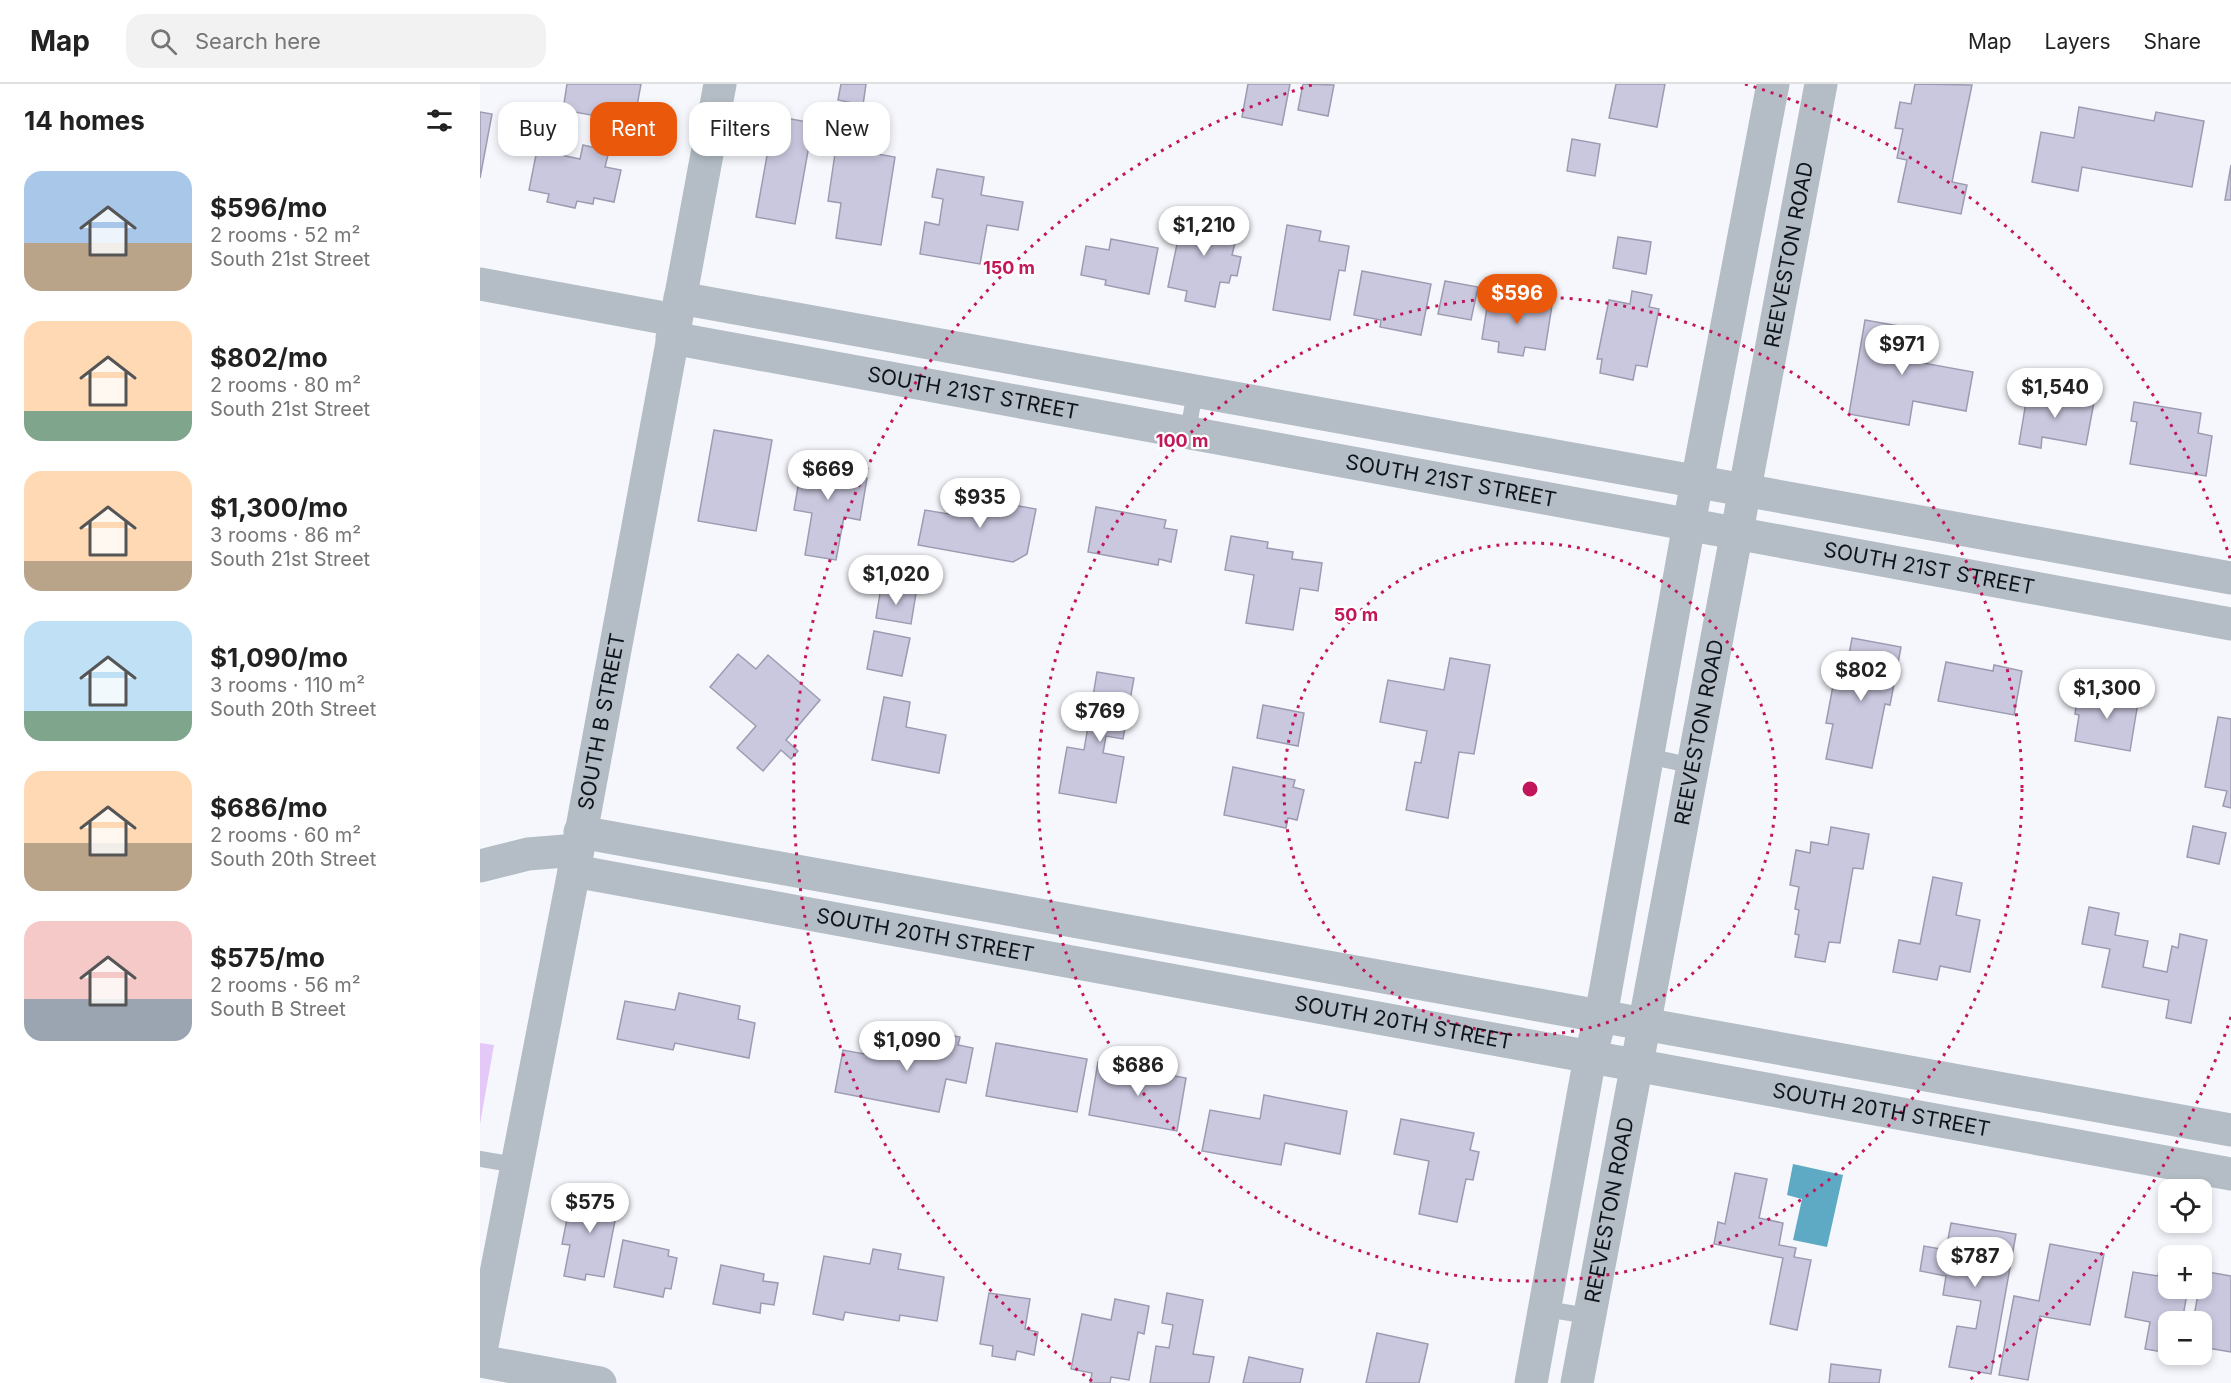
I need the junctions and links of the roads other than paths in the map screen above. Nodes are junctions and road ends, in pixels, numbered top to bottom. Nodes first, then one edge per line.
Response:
1 (720, 84) edge
2 (1773, 84) edge
3 (1821, 84) edge
4 (480, 284) edge
5 (676, 319) junction
6 (1196, 391) junction
7 (1188, 432) junction
8 (1697, 482) junction
9 (1744, 490) junction
10 (1689, 524) junction
11 (1736, 533) junction
12 (2231, 578) edge
13 (2231, 624) edge
14 (1648, 756) junction
15 (1693, 766) junction
16 (577, 851) junction
17 (480, 866) edge
18 (1061, 918) junction
19 (1056, 959) junction
20 (1601, 1016) junction
21 (1645, 1024) junction
22 (1590, 1057) junction
23 (1636, 1065) junction
24 (2231, 1130) edge
25 (480, 1159) edge
26 (516, 1165) junction
27 (2231, 1174) edge
28 (1545, 1309) junction
29 (1589, 1316) junction
30 (480, 1356) edge
31 (480, 1361) edge
32 (600, 1383) edge
33 (1531, 1383) edge
34 (1577, 1383) edge

1 - 5 street, SOUTH B STREET
2 - 8 street
3 - 9 street, REEVESTON ROAD
4 - 5 street, SOUTH 21ST STREET
5 - 6 street, SOUTH 21ST STREET
5 - 7 street, SOUTH 21ST STREET
5 - 16 street, SOUTH B STREET
6 - 7 lane
6 - 8 street, SOUTH 21ST STREET
7 - 10 street, SOUTH 21ST STREET
8 - 9 street, SOUTH 21ST STREET
8 - 10 street
9 - 11 street, REEVESTON ROAD
9 - 12 street, SOUTH 21ST STREET
10 - 11 street, SOUTH 21ST STREET
10 - 14 street
11 - 13 street, SOUTH 21ST STREET
11 - 15 street, REEVESTON ROAD
14 - 15 lane
14 - 20 street
15 - 21 street, REEVESTON ROAD
16 - 17 street, SOUTH 20TH STREET
16 - 18 street, SOUTH 20TH STREET
16 - 19 street, SOUTH 20TH STREET
16 - 26 street, SOUTH B STREET
18 - 19 lane
18 - 20 street, SOUTH 20TH STREET
19 - 22 street, SOUTH 20TH STREET
20 - 21 street, SOUTH 20TH STREET
20 - 22 street
21 - 23 street, REEVESTON ROAD
21 - 24 street, SOUTH 20TH STREET
22 - 23 street, SOUTH 20TH STREET
22 - 28 street
23 - 27 street, SOUTH 20TH STREET
23 - 29 street, REEVESTON ROAD
25 - 26 lane
26 - 30 street, SOUTH B STREET
28 - 29 lane
28 - 33 street
29 - 34 street, REEVESTON ROAD
31 - 32 street

